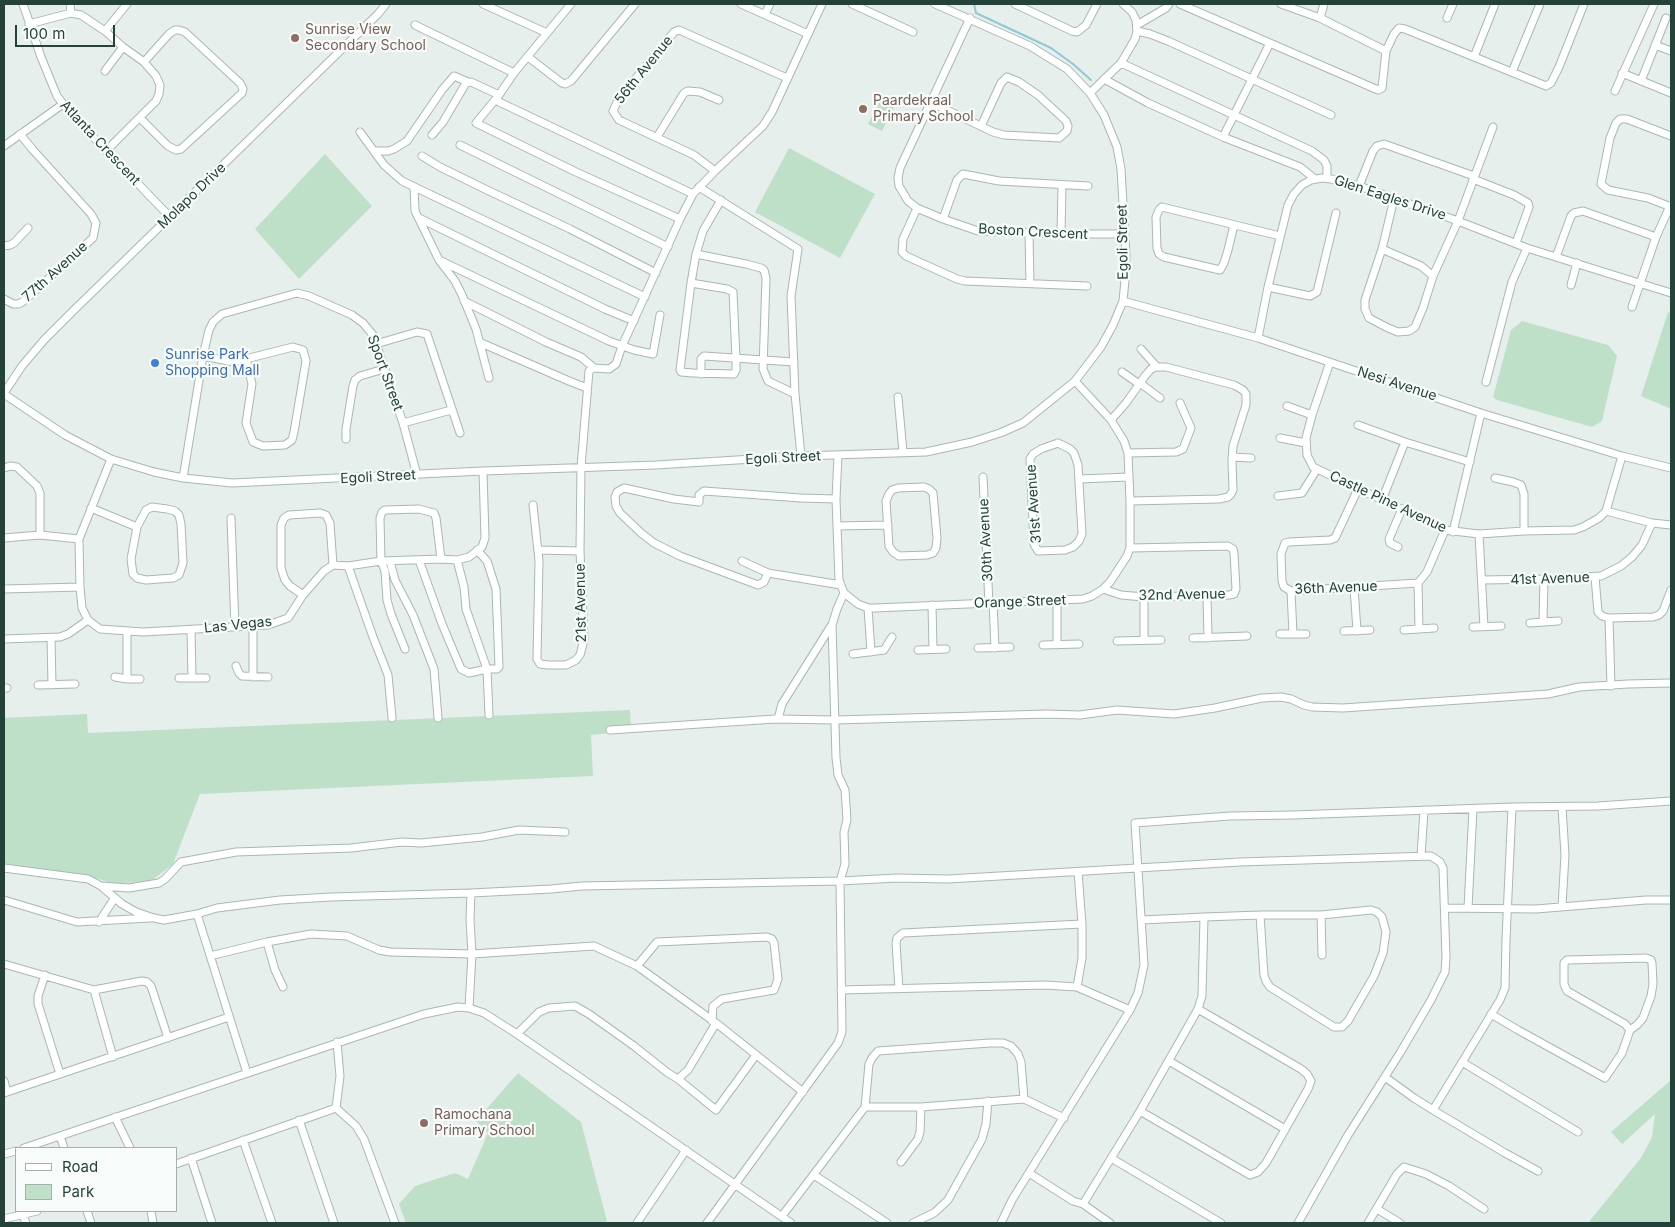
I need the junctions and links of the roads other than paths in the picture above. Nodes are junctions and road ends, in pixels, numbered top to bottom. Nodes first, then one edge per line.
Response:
1 (23, 4) edge
2 (70, 4) edge
3 (127, 4) edge
4 (386, 4) edge
5 (483, 4) edge
6 (572, 4) edge
7 (635, 4) edge
8 (741, 4) edge
9 (770, 4) edge
10 (822, 4) edge
11 (852, 4) edge
12 (935, 4) edge
13 (1015, 4) edge
14 (1097, 4) edge
15 (1169, 4) edge
16 (1180, 4) edge
17 (1281, 4) edge
18 (1324, 4) edge
19 (1453, 4) edge
20 (1495, 4) edge
21 (1540, 4) edge
22 (1584, 4) edge
23 (1654, 4) edge
24 (1126, 5) edge
25 (71, 13) junction
26 (765, 14) junction
27 (970, 18) junction
28 (1320, 18) junction
29 (1447, 18) dead end
30 (1666, 18) dead end
31 (29, 24) junction
32 (415, 25) dead end
33 (1137, 28) junction
34 (105, 30) junction
35 (913, 32) dead end
36 (547, 33) junction
37 (808, 34) junction
38 (1270, 43) junction
39 (1655, 45) junction
40 (123, 47) junction
41 (1386, 51) junction
42 (1671, 51) edge
43 (1474, 56) junction
44 (528, 57) junction
45 (144, 62) junction
46 (1121, 63) junction
47 (105, 71) dead end
48 (1512, 72) junction
49 (514, 73) junction
50 (1622, 73) junction
51 (787, 78) junction
52 (1104, 80) junction
53 (1251, 80) junction
54 (1640, 81) junction
55 (468, 82) junction
56 (1615, 90) dead end
57 (1090, 93) junction
58 (1671, 94) edge
59 (497, 98) junction
60 (719, 100) dead end
61 (930, 102) junction
62 (63, 104) junction
63 (1233, 114) junction
64 (1331, 115) dead end
65 (140, 118) junction
66 (981, 126) junction
67 (1493, 127) dead end
68 (360, 132) dead end
69 (20, 134) junction
70 (432, 135) dead end
71 (1671, 136) edge
72 (658, 137) junction
73 (1222, 137) junction
74 (460, 145) dead end
75 (4, 146) edge
76 (106, 151) junction
77 (374, 151) junction
78 (422, 156) dead end
79 (715, 171) junction
80 (1474, 177) junction
81 (1327, 178) junction
82 (1315, 179) junction
83 (1062, 185) junction
84 (1088, 186) dead end
85 (1359, 186) junction
86 (414, 187) junction
87 (699, 188) junction
88 (694, 194) junction
89 (1394, 199) junction
90 (721, 200) junction
91 (1671, 206) edge
92 (918, 208) junction
93 (1336, 213) dead end
94 (170, 218) junction
95 (419, 218) junction
96 (680, 218) junction
97 (943, 219) junction
98 (1458, 221) junction
99 (1234, 225) junction
100 (28, 228) dead end
101 (1029, 234) junction
102 (1061, 234) junction
103 (1125, 234) junction
104 (1280, 236) junction
105 (1656, 236) junction
106 (1516, 244) junction
107 (4, 246) edge
108 (668, 247) junction
109 (1527, 248) junction
110 (1382, 249) junction
111 (696, 254) junction
112 (1556, 257) junction
113 (439, 260) junction
114 (1577, 263) junction
115 (656, 273) junction
116 (1433, 276) junction
117 (691, 283) junction
118 (1030, 283) junction
119 (1640, 283) junction
120 (1571, 285) dead end
121 (1087, 286) dead end
122 (1268, 287) junction
123 (1671, 293) edge
124 (645, 297) junction
125 (4, 299) edge
126 (464, 301) junction
127 (1123, 301) junction
128 (1632, 307) dead end
129 (660, 315) dead end
130 (634, 321) junction
131 (1258, 338) junction
132 (479, 342) junction
133 (376, 344) junction
134 (622, 346) junction
135 (1141, 348) dead end
136 (203, 356) junction
137 (736, 358) junction
138 (246, 359) junction
139 (763, 359) junction
140 (794, 362) junction
141 (1330, 362) junction
142 (1157, 367) junction
143 (594, 368) junction
144 (384, 369) junction
145 (1122, 372) dead end
146 (701, 374) junction
147 (489, 378) dead end
148 (1075, 381) junction
149 (1486, 382) dead end
150 (1140, 383) junction
151 (587, 388) junction
152 (4, 394) edge
153 (795, 394) junction
154 (898, 397) dead end
155 (1160, 398) dead end
156 (1180, 403) dead end
157 (1287, 406) dead end
158 (451, 410) junction
159 (1481, 413) junction
160 (1312, 415) junction
161 (1111, 420) junction
162 (402, 423) junction
163 (1358, 425) dead end
164 (460, 433) dead end
165 (1280, 438) dead end
166 (346, 439) dead end
167 (1405, 442) junction
168 (1306, 443) junction
169 (903, 452) junction
170 (1128, 453) junction
171 (838, 455) junction
172 (801, 456) junction
173 (1622, 456) junction
174 (1232, 457) junction
175 (1251, 458) dead end
176 (111, 459) junction
177 (1470, 462) junction
178 (581, 467) junction
179 (4, 468) edge
180 (1671, 468) edge
181 (1317, 469) junction
182 (483, 471) junction
183 (417, 475) junction
184 (983, 477) dead end
185 (1128, 477) junction
186 (183, 478) junction
187 (1495, 478) dead end
188 (1080, 479) junction
189 (1358, 489) junction
190 (1278, 496) dead end
191 (836, 499) junction
192 (1382, 500) junction
193 (1130, 502) junction
194 (533, 505) dead end
195 (91, 508) junction
196 (1402, 509) junction
197 (1606, 510) junction
198 (230, 518) dead end
199 (1652, 523) junction
200 (888, 525) junction
201 (838, 526) junction
202 (1671, 526) edge
203 (137, 527) junction
204 (1524, 530) junction
205 (1449, 531) junction
206 (1479, 534) junction
207 (40, 535) junction
208 (4, 538) edge
209 (79, 539) junction
210 (1398, 547) dead end
211 (1130, 548) junction
212 (477, 550) junction
213 (538, 550) junction
214 (580, 551) junction
215 (441, 559) junction
216 (419, 560) junction
217 (457, 560) junction
218 (390, 561) junction
219 (742, 561) dead end
220 (381, 562) junction
221 (333, 565) junction
222 (348, 566) junction
223 (768, 572) junction
224 (1595, 577) junction
225 (1544, 579) junction
226 (1482, 580) junction
227 (1418, 583) junction
228 (841, 585) junction
229 (80, 587) junction
230 (1354, 587) junction
231 (4, 588) edge
232 (1103, 589) junction
233 (1671, 590) edge
234 (1291, 591) junction
235 (844, 593) junction
236 (303, 595) junction
237 (1207, 596) junction
238 (1144, 597) junction
239 (1057, 600) junction
240 (991, 603) junction
241 (1669, 603) edge
242 (932, 605) junction
243 (868, 608) junction
244 (1609, 618) junction
245 (88, 620) junction
246 (1558, 621) dead end
247 (1543, 622) junction
248 (1530, 623) dead end
249 (832, 625) junction
250 (253, 626) junction
251 (1484, 626) junction
252 (1501, 626) dead end
253 (235, 627) junction
254 (1473, 627) dead end
255 (1434, 628) dead end
256 (1419, 629) junction
257 (191, 630) junction
258 (1370, 630) dead end
259 (1404, 630) dead end
260 (128, 631) junction
261 (1344, 631) dead end
262 (1357, 631) junction
263 (1280, 634) dead end
264 (1293, 634) junction
265 (1306, 634) dead end
266 (1247, 636) dead end
267 (892, 637) dead end
268 (51, 638) junction
269 (1193, 638) dead end
270 (1208, 638) junction
271 (4, 639) edge
272 (1144, 640) junction
273 (1161, 640) dead end
274 (1117, 641) dead end
275 (1079, 644) dead end
276 (1043, 645) dead end
277 (1057, 645) junction
278 (1010, 647) dead end
279 (978, 648) dead end
280 (995, 648) junction
281 (405, 649) dead end
282 (933, 649) junction
283 (946, 649) dead end
284 (918, 650) dead end
285 (871, 652) junction
286 (853, 654) dead end
287 (236, 666) dead end
288 (487, 669) junction
289 (115, 677) dead end
290 (249, 677) junction
291 (268, 677) dead end
292 (179, 678) dead end
293 (192, 678) junction
294 (206, 678) dead end
295 (127, 679) junction
296 (140, 679) dead end
297 (1671, 683) edge
298 (75, 684) dead end
299 (38, 685) dead end
300 (52, 685) junction
301 (1611, 686) junction
302 (489, 715) dead end
303 (392, 718) dead end
304 (438, 718) dead end
305 (778, 719) junction
306 (836, 720) junction
307 (610, 730) dead end
308 (1671, 801) edge
309 (1512, 807) junction
310 (1562, 807) junction
311 (1473, 809) junction
312 (1424, 810) junction
313 (565, 832) dead end
314 (1421, 856) junction
315 (4, 868) edge
316 (1137, 868) junction
317 (1078, 872) junction
318 (840, 881) junction
319 (102, 886) junction
320 (471, 893) junction
321 (114, 899) junction
322 (4, 900) edge
323 (1671, 900) edge
324 (1562, 906) junction
325 (1445, 908) junction
326 (1468, 908) junction
327 (1508, 909) junction
328 (197, 914) junction
329 (1321, 914) junction
330 (1260, 915) junction
331 (1204, 916) junction
332 (154, 918) junction
333 (1142, 920) junction
334 (100, 922) junction
335 (1082, 924) junction
336 (267, 942) junction
337 (472, 954) junction
338 (1322, 955) dead end
339 (210, 956) junction
340 (4, 964) edge
341 (637, 966) junction
342 (45, 975) junction
343 (283, 987) dead end
344 (1077, 987) junction
345 (899, 989) junction
346 (94, 990) junction
347 (841, 990) junction
348 (469, 1008) junction
349 (1198, 1009) junction
350 (1130, 1010) junction
351 (1490, 1014) junction
352 (229, 1017) junction
353 (714, 1022) junction
354 (1630, 1030) junction
355 (517, 1034) junction
356 (168, 1038) junction
357 (337, 1042) junction
358 (756, 1055) junction
359 (113, 1056) junction
360 (1169, 1060) junction
361 (1462, 1062) junction
362 (247, 1073) junction
363 (60, 1074) junction
364 (1385, 1077) junction
365 (678, 1079) junction
366 (4, 1081) edge
367 (803, 1092) junction
368 (6, 1093) edge
369 (1024, 1099) junction
370 (988, 1101) junction
371 (865, 1107) junction
372 (921, 1107) junction
373 (336, 1108) junction
374 (1140, 1110) junction
375 (1433, 1110) junction
376 (115, 1117) junction
377 (1064, 1118) junction
378 (300, 1120) junction
379 (1284, 1129) junction
380 (1578, 1132) dead end
381 (60, 1136) junction
382 (243, 1140) junction
383 (27, 1147) edge
384 (64, 1147) edge
385 (130, 1147) edge
386 (686, 1150) junction
387 (190, 1158) junction
388 (1111, 1158) junction
389 (901, 1162) dead end
390 (178, 1163) edge
391 (1538, 1170) dead end
392 (1029, 1173) junction
393 (814, 1175) junction
394 (736, 1184) junction
395 (1083, 1204) junction
396 (1376, 1209) junction
397 (1484, 1209) dead end
398 (34, 1212) edge
399 (23, 1215) junction
400 (782, 1216) junction
401 (4, 1219) edge
402 (26, 1223) edge
403 (212, 1223) edge
404 (272, 1223) edge
405 (334, 1223) edge
406 (395, 1223) edge
407 (637, 1223) edge
408 (707, 1223) edge
409 (791, 1223) edge
410 (887, 1223) edge
411 (913, 1223) edge
412 (1001, 1223) edge
413 (1110, 1223) edge
414 (1221, 1223) edge
415 (1298, 1223) edge
416 (1368, 1223) edge
417 (1400, 1223) edge

1 - 31 street, Atlanta Crescent
2 - 25 street
3 - 34 street
4 - 94 street, Molapo Drive
5 - 36 street
6 - 36 street
7 - 44 street
8 - 26 street
9 - 26 street
10 - 37 street
11 - 35 street
12 - 27 street, Egoli Street
13 - 14 street
15 - 33 street
16 - 38 street
17 - 28 street
18 - 28 street
19 - 29 street
20 - 43 street
21 - 48 street
22 - 48 street
23 - 50 street
24 - 33 street
25 - 31 street
25 - 34 street
26 - 37 street
27 - 57 street, Egoli Street
27 - 61 street, Boston Crescent
28 - 41 street
30 - 39 street
31 - 62 street, Atlanta Crescent
32 - 49 street
33 - 46 street
33 - 53 street
34 - 40 street
36 - 44 street
37 - 51 street
38 - 41 street
38 - 53 street
39 - 42 street
39 - 54 street
40 - 45 street
40 - 47 street
41 - 43 street
43 - 48 street
44 - 49 street
45 - 65 street
45 - 65 street
46 - 52 street
46 - 63 street
49 - 59 street
50 - 54 street
50 - 56 street
51 - 72 street, 56th Avenue
51 - 79 street
52 - 57 street
52 - 73 street
53 - 63 street
53 - 64 street
54 - 58 street
55 - 59 street
55 - 70 street
55 - 77 street
57 - 103 street, Egoli Street
59 - 88 street
59 - 96 street
60 - 72 street
61 - 66 street
61 - 92 street, Boston Crescent
62 - 69 street
62 - 76 street, Atlanta Crescent
63 - 73 street
63 - 81 street
65 - 76 street
66 - 66 street
67 - 80 street
68 - 77 street
69 - 75 street
69 - 125 street, 77th Avenue
71 - 91 street
72 - 79 street, 56th Avenue
73 - 82 street
74 - 108 street
76 - 94 street, Atlanta Crescent
77 - 86 street
78 - 115 street
79 - 87 street
80 - 85 street
80 - 98 street
80 - 106 street
81 - 82 street, Glen Eagles Drive
81 - 85 street, Glen Eagles Drive
82 - 104 street, Glen Eagles Drive
83 - 84 street
83 - 97 street
83 - 102 street
85 - 89 street, Glen Eagles Drive
86 - 95 street
86 - 124 street
87 - 88 street
87 - 90 street
88 - 96 street
89 - 98 street, Glen Eagles Drive
89 - 110 street
90 - 111 street
90 - 140 street
91 - 105 street
92 - 97 street, Boston Crescent
92 - 118 street
93 - 122 street
94 - 152 street, Molapo Drive
95 - 113 street
95 - 130 street
96 - 108 street
97 - 101 street, Boston Crescent
98 - 106 street, Glen Eagles Drive
98 - 116 street
99 - 99 street
99 - 104 street
100 - 107 street
101 - 102 street, Boston Crescent
101 - 118 street
102 - 103 street, Boston Crescent
103 - 127 street, Egoli Street
104 - 122 street, Glen Eagles Drive
105 - 112 street
105 - 119 street
106 - 109 street, Glen Eagles Drive
108 - 115 street
109 - 112 street, Glen Eagles Drive
109 - 149 street
110 - 116 street
110 - 116 street
111 - 117 street
111 - 139 street
112 - 114 street, Glen Eagles Drive
113 - 126 street
113 - 134 street
114 - 119 street, Glen Eagles Drive
114 - 120 street
115 - 124 street
117 - 137 street
117 - 146 street
118 - 121 street
119 - 123 street, Glen Eagles Drive
119 - 128 street
122 - 131 street, Glen Eagles Drive
124 - 130 street
126 - 132 street
126 - 143 street
127 - 131 street, Nesi Avenue
127 - 148 street, Egoli Street
129 - 134 street
130 - 134 street
131 - 141 street, Nesi Avenue
132 - 147 street
132 - 151 street
133 - 136 street, Sport Street
133 - 144 street, Sport Street
133 - 158 street
134 - 143 street
135 - 142 street
136 - 138 street
136 - 186 street, Sport Street
137 - 139 street
137 - 146 street
137 - 146 street
138 - 138 street
139 - 140 street
139 - 153 street
140 - 153 street
141 - 159 street, Nesi Avenue
141 - 160 street
142 - 150 street
142 - 174 street
143 - 151 street, 21st Avenue
144 - 162 street, Sport Street
144 - 166 street
145 - 150 street
148 - 161 street, Orange Street
148 - 169 street, Egoli Street
150 - 155 street
150 - 161 street
151 - 178 street, 21st Avenue
152 - 176 street, Egoli Street
153 - 172 street
154 - 169 street
156 - 170 street
157 - 160 street
158 - 162 street
158 - 164 street
159 - 173 street, Nesi Avenue
159 - 177 street
160 - 168 street
161 - 170 street, Orange Street
162 - 183 street, Sport Street
163 - 167 street
165 - 168 street
167 - 177 street
167 - 192 street
168 - 181 street, Castle Pine Avenue
169 - 171 street, Egoli Street
170 - 185 street, Orange Street
171 - 172 street, Egoli Street
171 - 191 street
172 - 178 street, Egoli Street
173 - 180 street, Nesi Avenue
173 - 197 street
174 - 175 street
174 - 193 street
176 - 186 street, Egoli Street
176 - 195 street
177 - 205 street
178 - 182 street, Egoli Street
178 - 214 street, 21st Avenue
179 - 207 street
181 - 189 street, Castle Pine Avenue
181 - 190 street
182 - 183 street, Egoli Street
182 - 212 street
183 - 186 street, Egoli Street
184 - 240 street, 30th Avenue
185 - 188 street
185 - 193 street, Orange Street
187 - 204 street
188 - 188 street, 31st Avenue
189 - 192 street, Castle Pine Avenue
189 - 234 street, 36th Avenue
191 - 201 street
191 - 223 street
192 - 196 street, Castle Pine Avenue
193 - 211 street, Orange Street
194 - 213 street, 21st Avenue
195 - 203 street
195 - 209 street
196 - 205 street, Castle Pine Avenue
196 - 210 street
197 - 199 street
197 - 204 street, Castle Pine Avenue
198 - 253 street
199 - 202 street
199 - 224 street, 41st Avenue
200 - 200 street
200 - 201 street
201 - 228 street
203 - 203 street
204 - 206 street, Castle Pine Avenue
205 - 206 street, Castle Pine Avenue
205 - 227 street
206 - 226 street
207 - 208 street
207 - 209 street
209 - 229 street
211 - 232 street, Orange Street
211 - 237 street, 32nd Avenue
212 - 217 street
212 - 288 street
213 - 214 street
213 - 214 street, 21st Avenue
215 - 216 street
215 - 217 street
215 - 220 street
216 - 218 street
216 - 288 street
217 - 288 street
218 - 220 street
218 - 304 street
219 - 223 street
220 - 222 street
220 - 281 street
221 - 222 street
221 - 236 street, Las Vegas
221 - 236 street
222 - 303 street
223 - 228 street
224 - 225 street, 41st Avenue
224 - 244 street
225 - 226 street, 41st Avenue
225 - 247 street
226 - 251 street
227 - 230 street, 36th Avenue
227 - 256 street
228 - 235 street
229 - 231 street
229 - 245 street
230 - 234 street, 36th Avenue
230 - 262 street
232 - 238 street, 32nd Avenue
232 - 239 street, Orange Street
233 - 241 street
234 - 264 street
235 - 243 street
235 - 249 street
236 - 250 street, Las Vegas
237 - 238 street, 32nd Avenue
237 - 270 street
238 - 272 street
239 - 240 street, Orange Street
239 - 277 street
240 - 242 street, Orange Street
240 - 280 street, 30th Avenue
241 - 244 street
242 - 243 street, Orange Street
242 - 282 street
243 - 285 street
244 - 301 street
245 - 260 street, Las Vegas
245 - 268 street
246 - 247 street
247 - 248 street
249 - 305 street
249 - 306 street
250 - 253 street, Las Vegas
250 - 290 street
251 - 252 street
251 - 254 street
253 - 257 street, Las Vegas
255 - 256 street
256 - 259 street
257 - 260 street, Las Vegas
257 - 293 street
258 - 262 street
260 - 295 street
261 - 262 street
263 - 264 street
264 - 265 street
266 - 270 street
267 - 285 street
268 - 271 street
268 - 300 street
269 - 270 street
272 - 273 street
272 - 274 street
275 - 277 street
276 - 277 street
278 - 280 street
279 - 280 street
282 - 283 street
282 - 284 street
285 - 286 street
287 - 290 street
288 - 302 street
289 - 295 street
290 - 291 street
292 - 293 street
293 - 294 street
295 - 296 street
297 - 301 street
298 - 300 street
299 - 300 street
301 - 306 street
305 - 306 street
305 - 307 street
306 - 318 street
308 - 310 street
309 - 310 street
309 - 311 street
309 - 327 street
310 - 324 street
311 - 312 street
311 - 326 street
312 - 314 street
312 - 316 street
313 - 319 street
314 - 316 street
314 - 325 street
315 - 319 street
316 - 317 street
316 - 333 street
317 - 318 street
317 - 335 street
318 - 320 street
318 - 347 street
319 - 321 street
320 - 328 street
320 - 337 street
321 - 332 street
321 - 334 street
322 - 334 street
323 - 324 street
324 - 327 street
325 - 326 street
325 - 364 street
326 - 327 street
327 - 351 street
328 - 332 street
328 - 339 street
329 - 330 street
329 - 330 street
329 - 338 street
330 - 331 street
331 - 333 street
331 - 349 street
332 - 334 street
333 - 350 street
335 - 344 street
335 - 345 street
336 - 337 street
336 - 339 street
336 - 343 street
337 - 341 street
337 - 348 street
339 - 352 street
340 - 342 street
341 - 353 street
341 - 353 street
342 - 346 street
342 - 363 street
344 - 345 street
344 - 350 street
345 - 347 street
346 - 356 street
346 - 359 street
347 - 367 street
348 - 355 street
348 - 357 street
349 - 360 street
349 - 379 street
350 - 377 street
351 - 354 street
351 - 361 street
352 - 356 street
352 - 362 street
353 - 358 street
353 - 365 street
354 - 354 street
355 - 365 street
355 - 386 street
356 - 359 street
357 - 362 street
357 - 373 street
358 - 365 street
358 - 367 street
359 - 363 street
360 - 374 street
360 - 379 street
361 - 375 street
361 - 380 street
362 - 376 street
363 - 368 street
364 - 375 street
364 - 415 street
366 - 368 street
367 - 394 street
369 - 370 street
369 - 371 street
369 - 377 street
370 - 372 street
370 - 411 street
371 - 372 street
371 - 393 street
372 - 389 street
373 - 378 street
373 - 406 street
374 - 379 street
374 - 388 street
375 - 391 street
376 - 381 street
376 - 385 street
377 - 392 street
378 - 382 street
378 - 405 street
381 - 383 street
381 - 384 street
382 - 387 street
382 - 404 street
386 - 394 street
386 - 407 street
387 - 390 street
387 - 403 street
388 - 395 street
388 - 414 street
392 - 395 street
392 - 412 street
393 - 400 street
393 - 410 street
394 - 400 street
394 - 408 street
395 - 413 street
396 - 397 street
396 - 416 street
396 - 417 street
398 - 399 street
399 - 401 street
399 - 402 street
400 - 409 street

